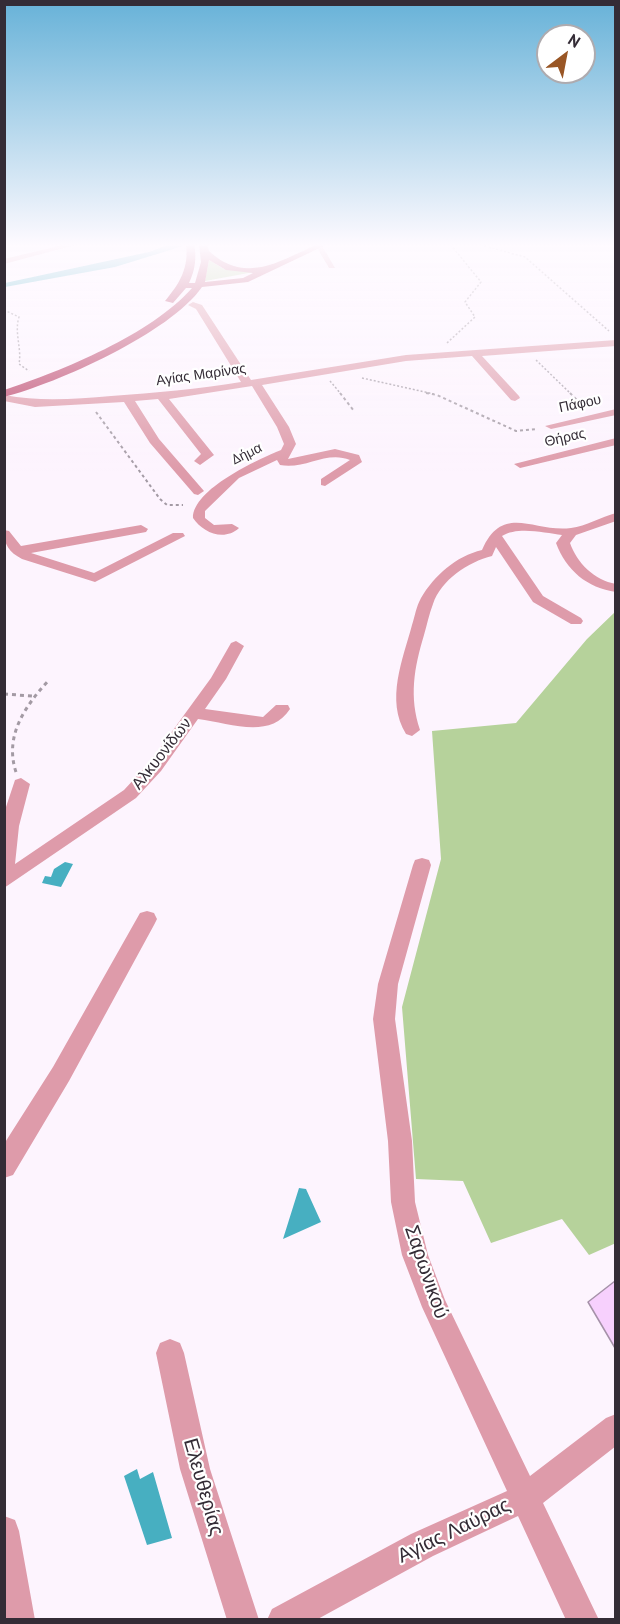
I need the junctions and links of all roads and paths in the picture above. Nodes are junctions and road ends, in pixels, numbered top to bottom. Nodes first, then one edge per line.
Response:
1 (18, 320) edge
2 (144, 320) edge
3 (162, 320) edge
4 (208, 320) edge
5 (472, 320) edge
6 (596, 320) edge
7 (615, 337) edge
8 (615, 343) edge
9 (524, 349) junction
10 (474, 353) junction
11 (456, 354) junction
12 (338, 367) junction
13 (322, 370) junction
14 (36, 373) junction
15 (251, 384) junction
16 (4, 394) edge
17 (161, 396) junction
18 (515, 398) dead end
19 (128, 399) junction
20 (87, 402) junction
21 (354, 411) dead end
22 (615, 412) edge
23 (596, 416) junction
24 (551, 426) joint
25 (615, 441) edge
26 (285, 452) junction
27 (200, 461) dead end
28 (520, 464) dead end
29 (325, 482) dead end
30 (198, 491) dead end
31 (183, 505) dead end
32 (615, 517) edge
33 (232, 528) dead end
34 (141, 530) dead end
35 (571, 532) junction
36 (4, 534) edge
37 (495, 535) junction
38 (178, 536) dead end
39 (18, 551) junction
40 (615, 588) edge
41 (576, 621) dead end
42 (236, 646) dead end
43 (49, 680) dead end
44 (4, 694) edge
45 (32, 696) junction
46 (282, 709) dead end
47 (194, 713) junction
48 (412, 730) dead end
49 (21, 784) joint
50 (422, 865) dead end
51 (4, 873) edge
52 (4, 881) edge
53 (147, 919) dead end
54 (4, 1167) edge
55 (170, 1353) dead end
56 (615, 1428) edge
57 (527, 1497) junction
58 (4, 1531) edge
59 (19, 1620) edge
60 (243, 1620) edge
61 (283, 1620) edge
62 (583, 1620) edge

1 - 14 path
2 - 14 main road
3 - 16 main road
4 - 15 street, Δήμα
5 - 11 path
6 - 7 path
8 - 9 street, Αγίας Μαρίνας
9 - 10 street, Αγίας Μαρίνας
9 - 23 path
10 - 11 street, Αγίας Μαρίνας
10 - 18 street
11 - 12 street, Αγίας Μαρίνας
12 - 13 street, Αγίας Μαρίνας
12 - 24 path
13 - 15 street, Αγίας Μαρίνας
13 - 21 path
14 - 16 main road
15 - 17 street, Αγίας Μαρίνας
15 - 26 street, Δήμα
16 - 20 street, Αγίας Μαρίνας
17 - 19 street, Αγίας Μαρίνας
17 - 27 street
19 - 20 street, Αγίας Μαρίνας
19 - 30 street
20 - 31 path
22 - 23 street, Πάφου
23 - 24 street, Πάφου
25 - 28 street, Θήρας
26 - 29 street
26 - 33 street, Δήμα
32 - 35 street
34 - 39 street
35 - 37 street
35 - 40 street
36 - 39 street
37 - 41 street
37 - 48 street
38 - 39 street
42 - 47 street, Αλκυονίδων
43 - 45 path
44 - 45 path
45 - 49 path
46 - 47 street
47 - 52 street, Αλκυονίδων
49 - 51 street
50 - 57 street, Σαρωνικού
53 - 54 street
55 - 60 street, Ελευθερίας
56 - 57 street, Αγίας Λαύρας
57 - 61 street, Αγίας Λαύρας
57 - 62 street, Σαρωνικού
58 - 59 street

